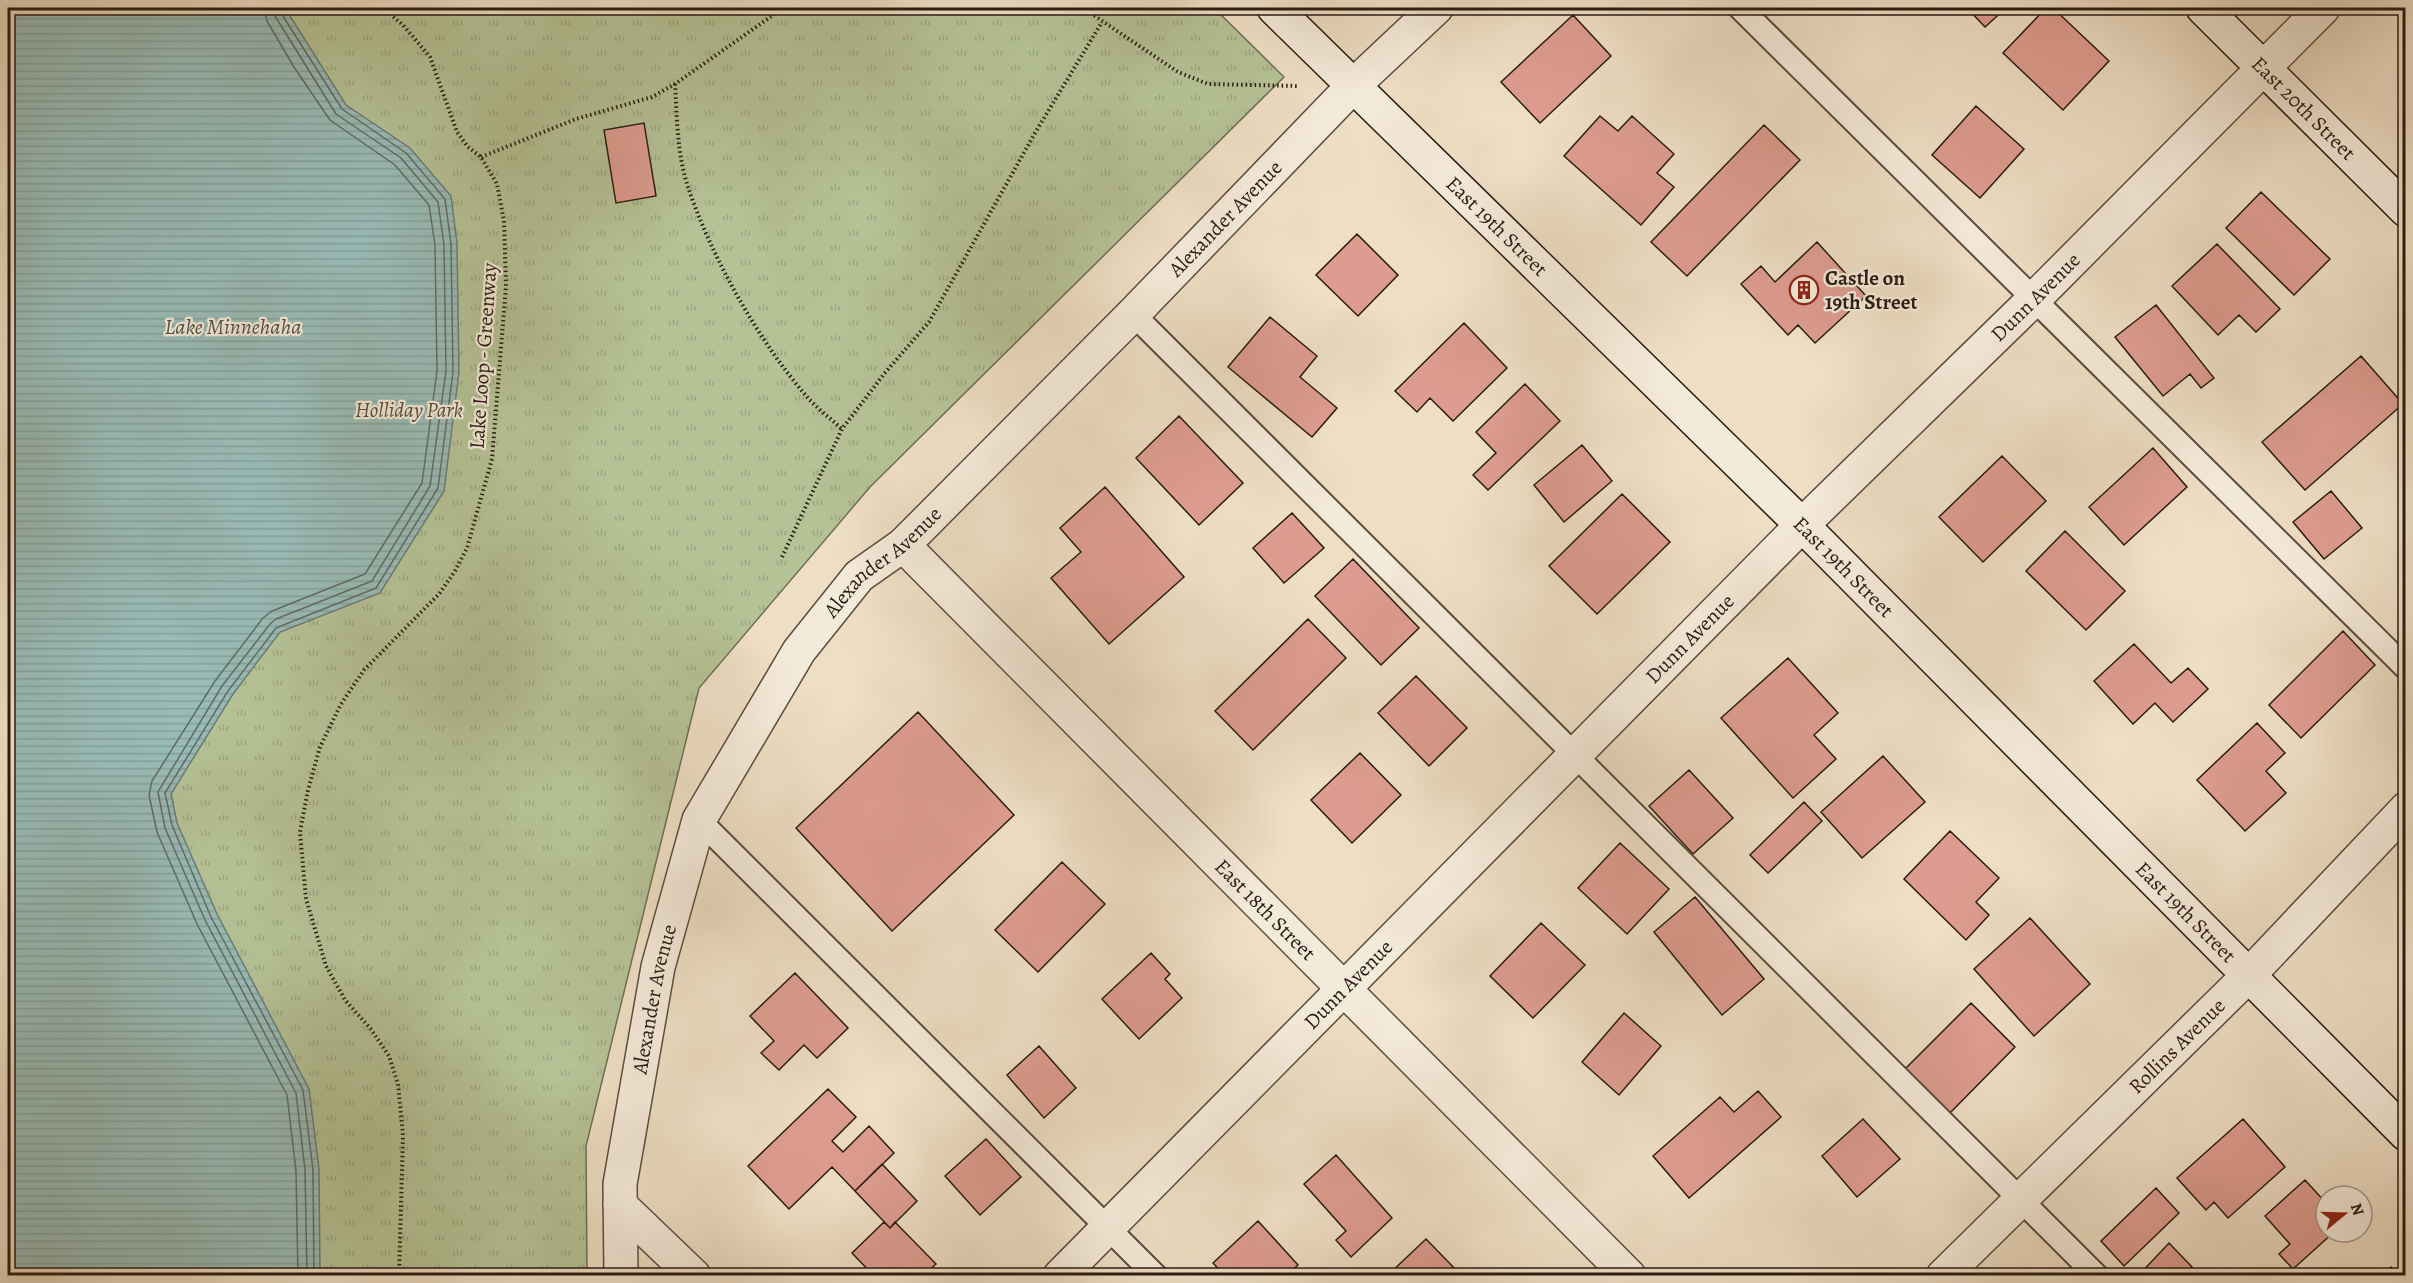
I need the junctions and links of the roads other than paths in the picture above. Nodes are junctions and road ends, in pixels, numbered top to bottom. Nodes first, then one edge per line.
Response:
1 (1274, 8) edge
2 (1436, 8) edge
3 (1740, 8) edge
4 (2203, 8) edge
5 (2323, 8) edge
6 (2263, 69) junction
7 (1353, 86) junction
8 (2406, 210) edge
9 (2034, 299) junction
10 (1133, 314) junction
11 (1802, 525) junction
12 (903, 545) junction
13 (2406, 668) edge
14 (1575, 756) junction
15 (2406, 809) edge
16 (699, 820) junction
17 (2247, 976) junction
18 (1344, 988) junction
19 (2406, 1134) edge
20 (2020, 1199) junction
21 (620, 1205) junction
22 (1108, 1228) junction
23 (621, 1275) edge
24 (694, 1275) edge
25 (1060, 1275) edge
26 (1156, 1275) edge
27 (1629, 1275) edge
28 (1943, 1275) edge
29 (2097, 1275) edge

1 - 7 street, East 19th Street
2 - 7 street, Alexander Avenue
3 - 9 lane
4 - 6 street, East 20th Street
5 - 6 street, Dunn Avenue
6 - 8 street, East 20th Street
6 - 9 street, Dunn Avenue
7 - 10 street, Alexander Avenue
7 - 11 street, East 19th Street
9 - 11 street, Dunn Avenue
9 - 13 lane
10 - 12 street, Alexander Avenue
10 - 14 lane
11 - 14 street, Dunn Avenue
11 - 17 street, East 19th Street
12 - 16 street, Alexander Avenue
12 - 18 street, East 18th Street
14 - 18 street, Dunn Avenue
14 - 20 lane
15 - 17 street, Rollins Avenue
16 - 21 street, Alexander Avenue
16 - 22 lane
17 - 19 street, East 19th Street
17 - 20 street, Rollins Avenue
18 - 22 street, Dunn Avenue
18 - 27 street, East 18th Street
20 - 28 street, Rollins Avenue
20 - 29 lane
21 - 23 street, Alexander Avenue
21 - 24 street
22 - 25 street, Dunn Avenue
22 - 26 lane

